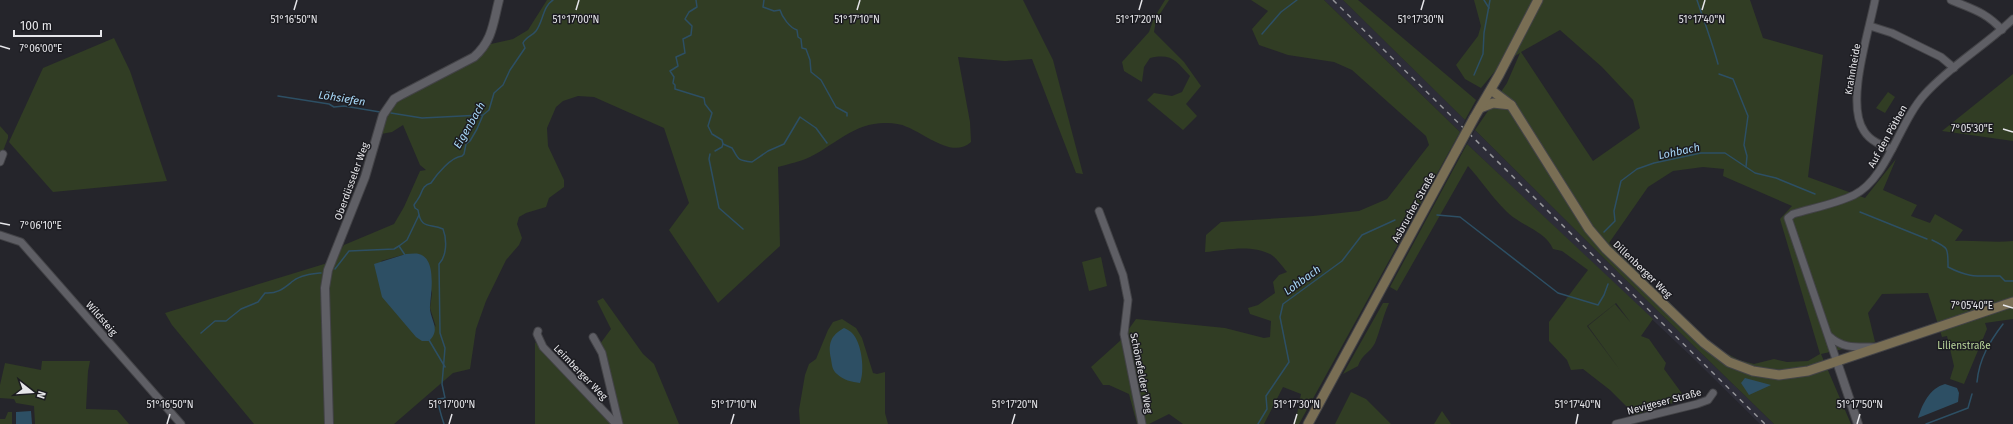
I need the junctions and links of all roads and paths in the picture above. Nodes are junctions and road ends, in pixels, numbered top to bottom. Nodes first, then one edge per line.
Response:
1 (499, 0) edge
2 (1538, 0) edge
3 (1875, 0) edge
4 (1951, 0) edge
5 (2013, 19) edge
6 (1870, 26) junction
7 (2002, 30) junction
8 (1954, 68) junction
9 (1490, 90) junction
10 (1511, 105) junction
11 (1480, 108) junction
12 (1892, 149) junction
13 (3, 154) dead end
14 (0, 162) edge
15 (1099, 212) dead end
16 (0, 235) edge
17 (2013, 302) edge
18 (538, 331) dead end
19 (1827, 334) junction
20 (593, 337) dead end
21 (1880, 347) junction
22 (1837, 362) junction
23 (1713, 393) dead end
24 (180, 424) edge
25 (329, 424) edge
26 (617, 424) edge
27 (1142, 424) edge
28 (1308, 424) edge
29 (1616, 424) edge
30 (1858, 424) edge

1 - 25 street, Oberdüsseler Weg
2 - 9 main road, Asbrucher Straße
3 - 6 street, Krahnheide
4 - 7 street
5 - 7 street, Auf den Pöthen
6 - 8 street
6 - 12 street, Krahnheide
7 - 8 street, Auf den Pöthen
8 - 12 street, Auf den Pöthen
9 - 10 main road, Dillenberger Weg
9 - 11 main road, Asbrucher Straße
10 - 11 main road
10 - 22 main road, Dillenberger Weg
11 - 28 main road, Asbrucher Straße, bridge
12 - 19 street, Auf den Pöthen
13 - 14 street
15 - 27 street, Schönefelder Weg
16 - 24 street, Wildsteig
17 - 21 main road, Dillenberger Weg
18 - 26 street, Leimberger Weg
19 - 21 street
19 - 22 street, Auf den Pöthen
20 - 26 street
21 - 22 main road, Dillenberger Weg
22 - 30 street
23 - 29 street, Nevigeser Straße

